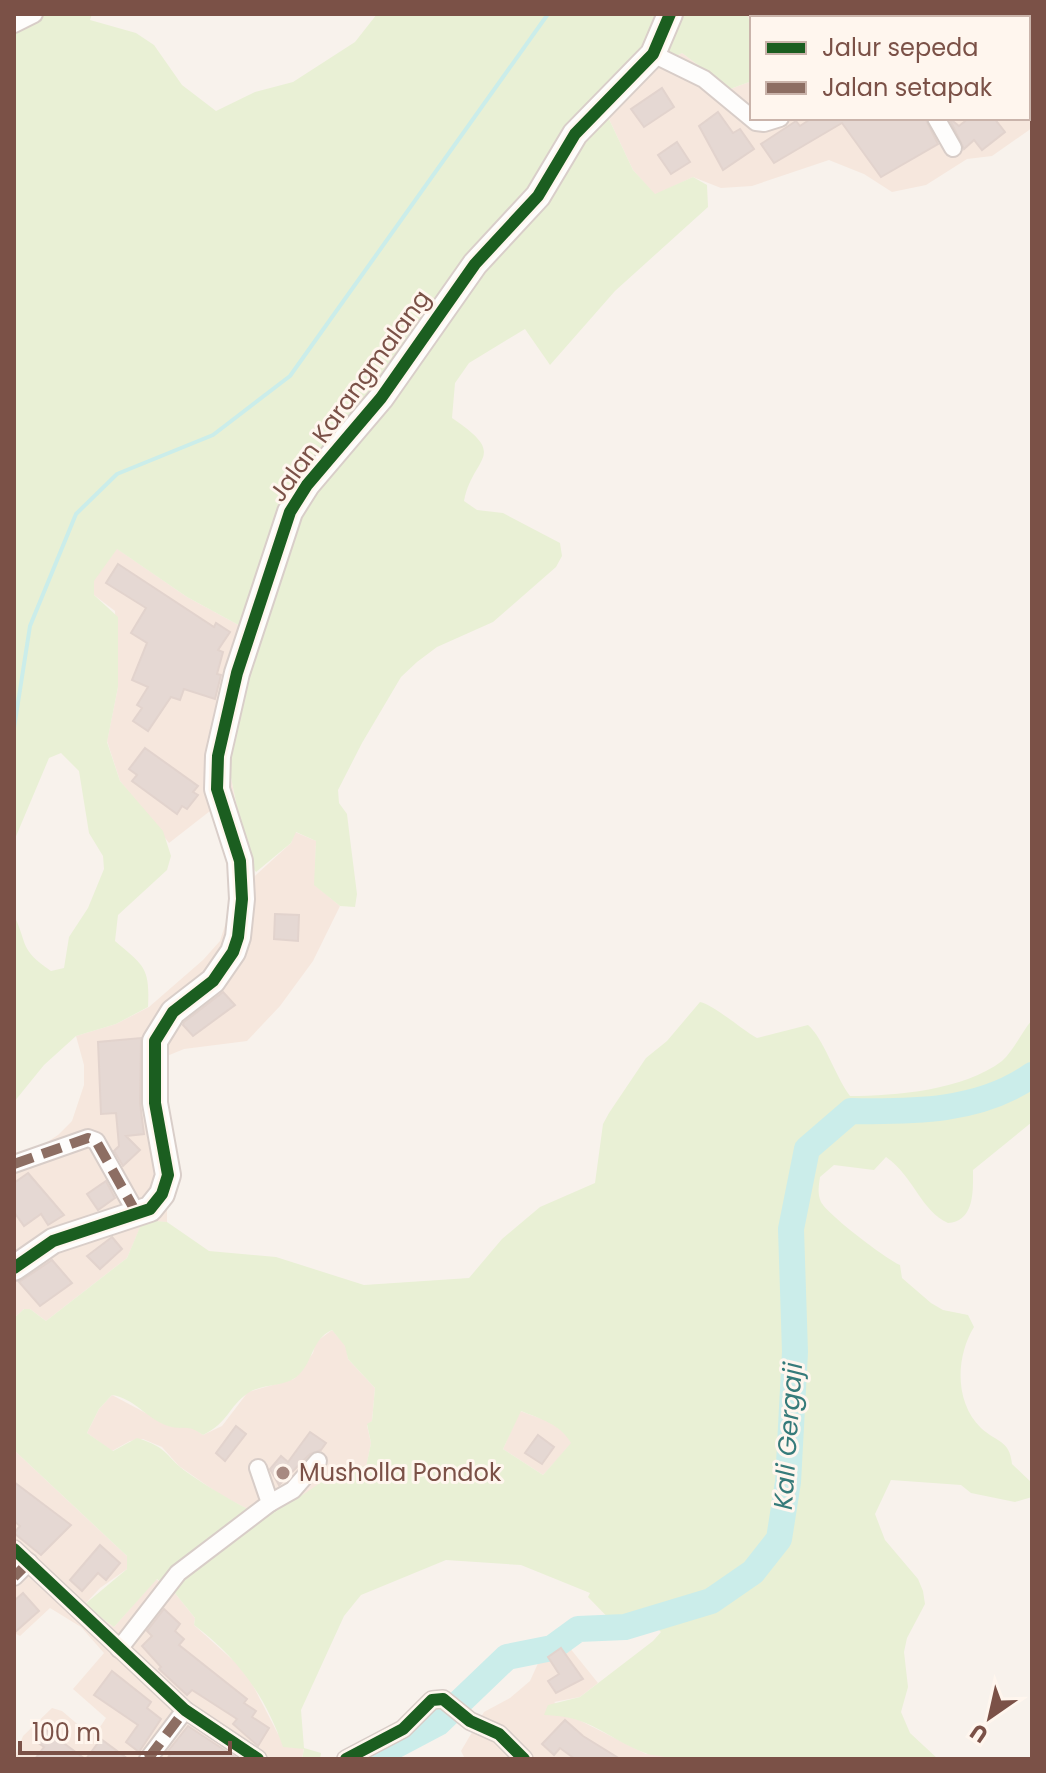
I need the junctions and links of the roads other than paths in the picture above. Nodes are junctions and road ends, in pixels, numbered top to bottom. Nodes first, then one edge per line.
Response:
1 (34, 14) edge
2 (670, 14) edge
3 (14, 24) edge
4 (653, 54) junction
5 (750, 117) edge
6 (754, 120) edge
7 (774, 120) edge
8 (937, 120) edge
9 (953, 148) dead end
10 (14, 1164) edge
11 (137, 1214) junction
12 (14, 1268) edge
13 (318, 1461) dead end
14 (258, 1468) dead end
15 (270, 1503) junction
16 (14, 1549) edge
17 (29, 1562) junction
18 (14, 1577) edge
19 (119, 1649) junction
20 (185, 1710) junction
21 (148, 1759) edge
22 (258, 1759) edge
23 (346, 1759) edge
24 (524, 1759) edge

1 - 3 street
2 - 4 street, Jalan Karangmalang
4 - 5 street
4 - 11 street, Jalan Karangmalang
6 - 7 street
8 - 9 street
10 - 11 street
11 - 12 street, Jalan Karangmalang
13 - 15 street
14 - 15 street
15 - 19 street
16 - 17 street
17 - 18 street
17 - 19 street
19 - 20 street
20 - 21 street
20 - 22 street
23 - 24 street

